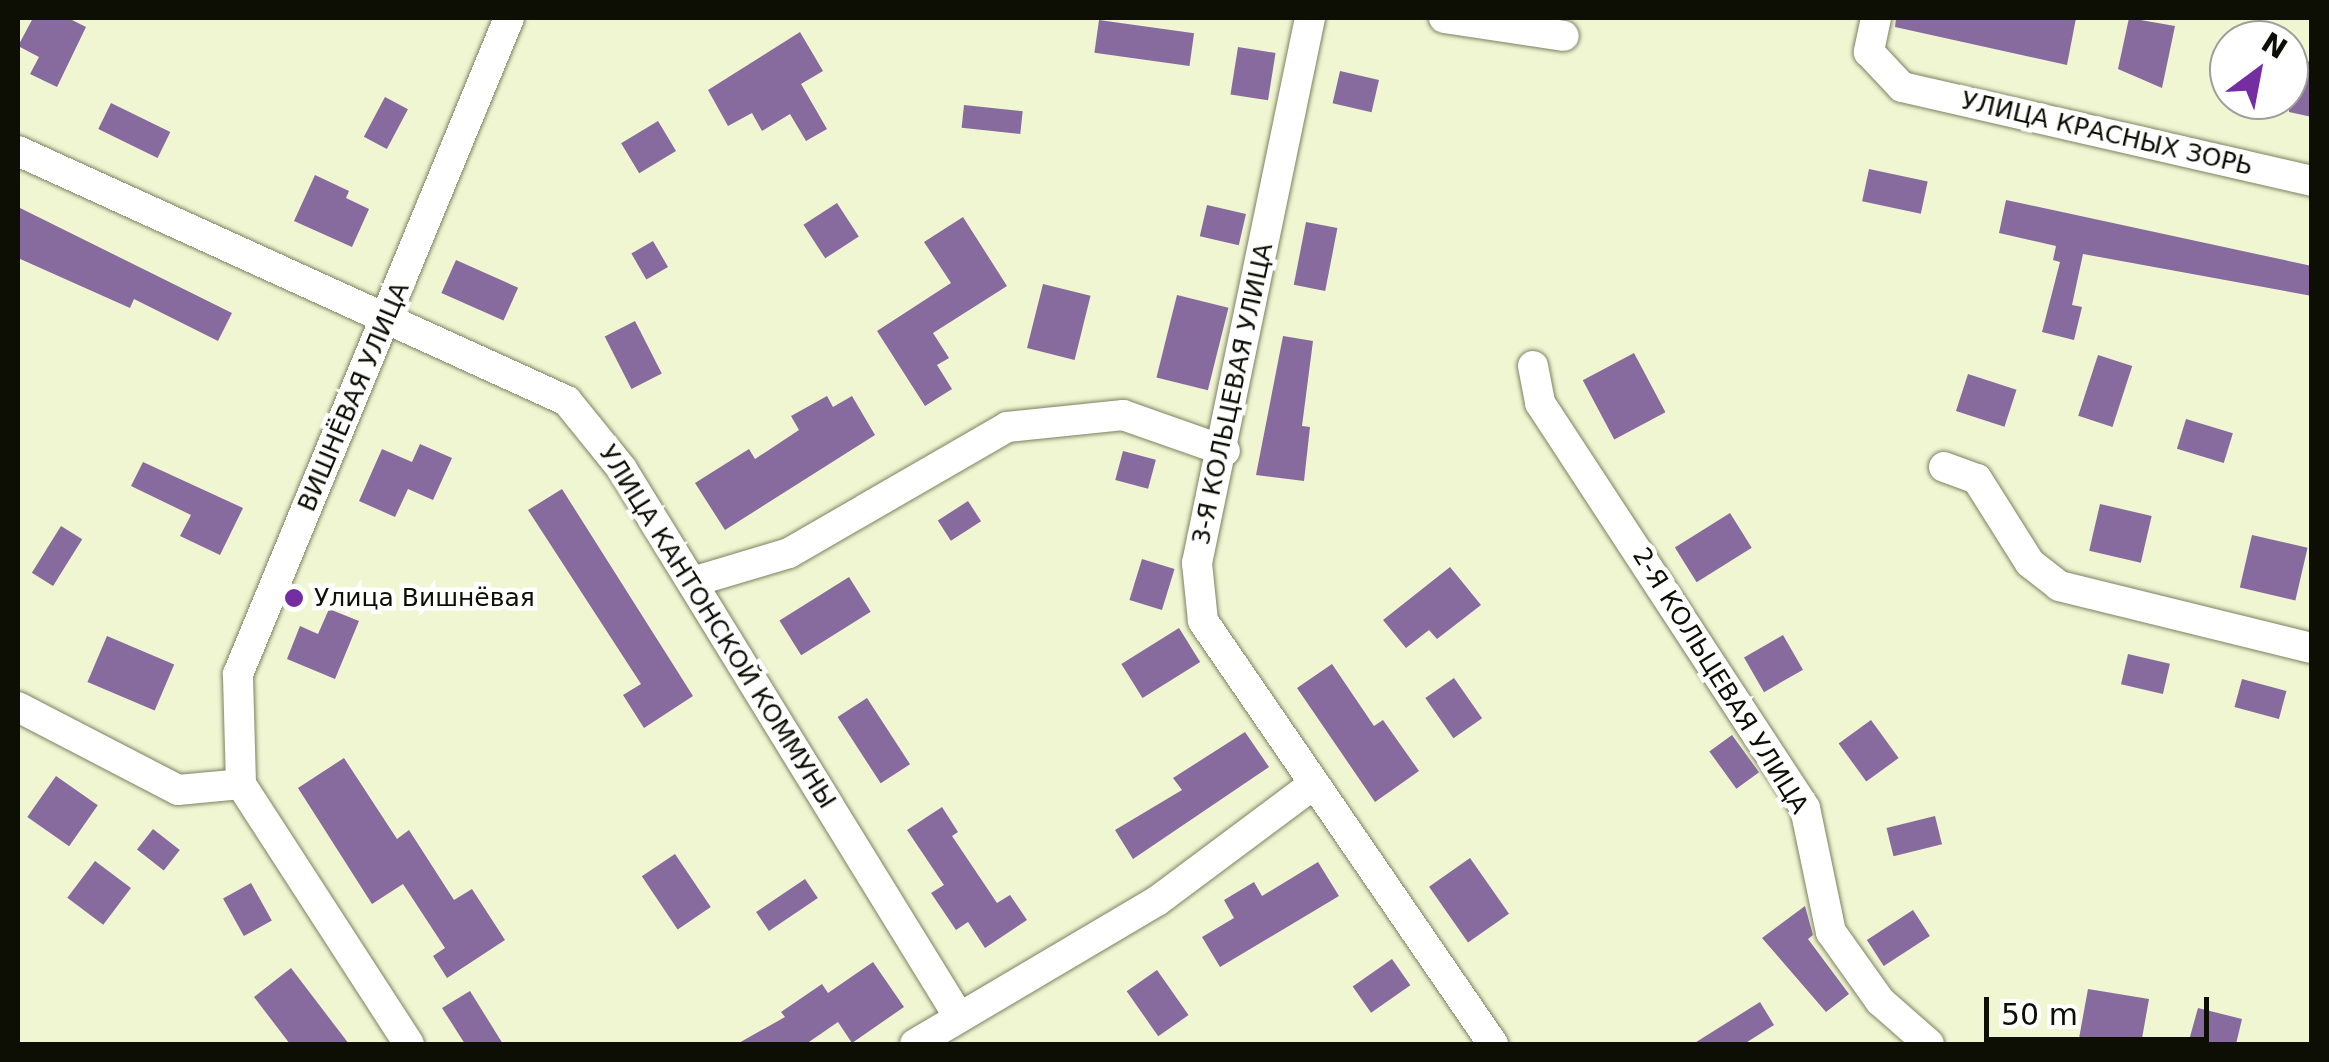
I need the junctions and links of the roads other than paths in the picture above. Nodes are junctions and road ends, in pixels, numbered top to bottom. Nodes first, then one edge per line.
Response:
1 (509, 18) edge
2 (1310, 18) edge
3 (1444, 18) edge
4 (1876, 18) edge
5 (1564, 36) dead end
6 (18, 151) edge
7 (2312, 181) edge
8 (384, 323) junction
9 (1533, 366) dead end
10 (1225, 451) junction
11 (1944, 467) dead end
12 (692, 582) junction
13 (2312, 648) edge
14 (18, 707) edge
15 (240, 784) junction
16 (1314, 784) junction
17 (957, 1014) junction
18 (409, 1044) edge
19 (914, 1044) edge
20 (1493, 1044) edge
21 (1929, 1044) edge

1 - 8 street, ВИШНЁВАЯ УЛИЦА
2 - 10 street, 3-Я КОЛЬЦЕВАЯ УЛИЦА
3 - 5 street
4 - 7 street, УЛИЦА КРАСНЫХ ЗОРЬ
6 - 8 street, УЛИЦА КАНТОНСКОЙ КОММУНЫ
8 - 12 street, УЛИЦА КАНТОНСКОЙ КОММУНЫ
8 - 15 street, ВИШНЁВАЯ УЛИЦА
9 - 21 street, 2-Я КОЛЬЦЕВАЯ УЛИЦА
10 - 12 street
10 - 16 street, 3-Я КОЛЬЦЕВАЯ УЛИЦА
11 - 13 street
12 - 17 street, УЛИЦА КАНТОНСКОЙ КОММУНЫ
14 - 15 street
15 - 18 street
16 - 17 street
16 - 20 street, 3-Я КОЛЬЦЕВАЯ УЛИЦА
17 - 19 street

